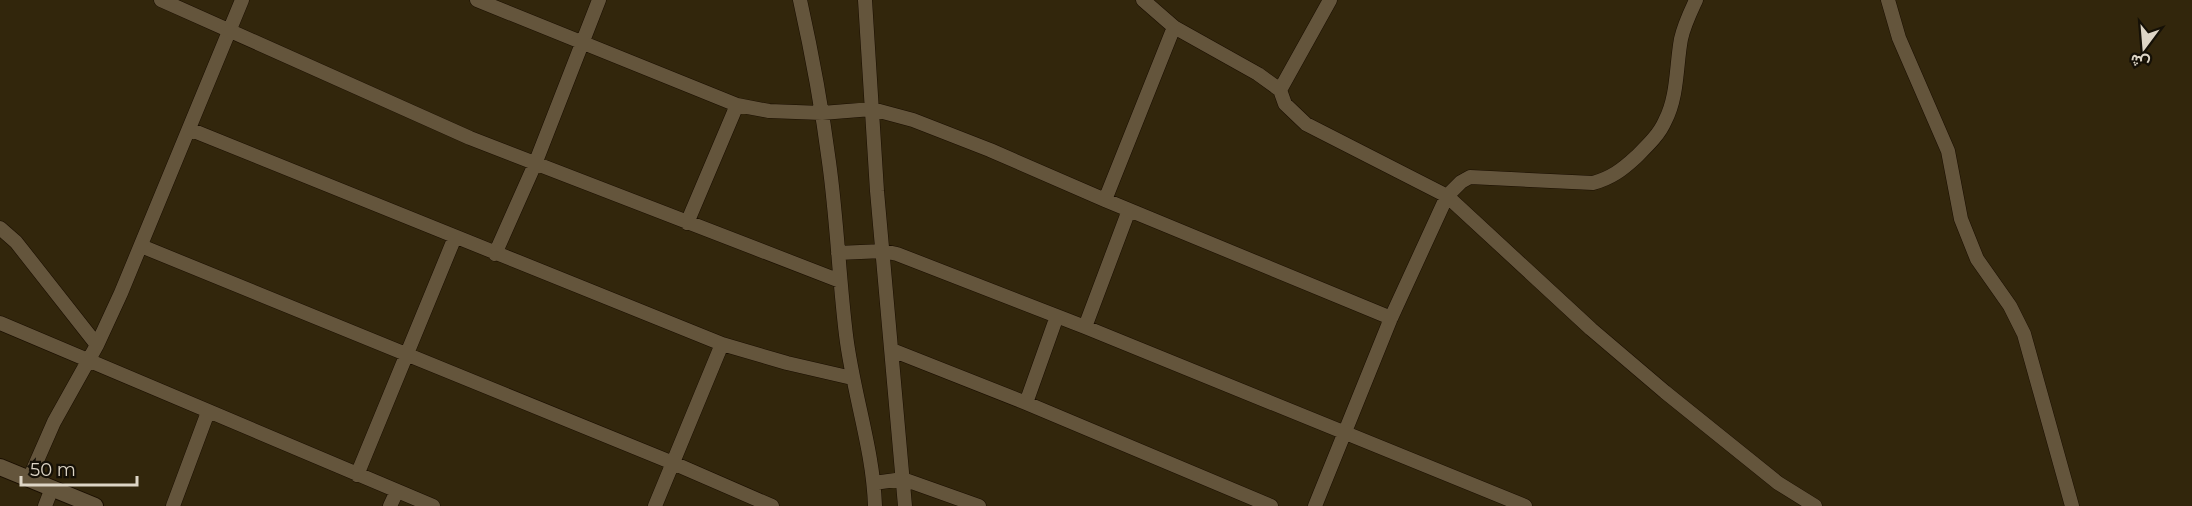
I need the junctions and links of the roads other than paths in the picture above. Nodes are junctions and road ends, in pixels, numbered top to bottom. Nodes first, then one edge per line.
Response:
1 (161, 0) edge
2 (242, 0) edge
3 (477, 0) edge
4 (599, 0) edge
5 (800, 0) edge
6 (865, 0) edge
7 (1143, 0) edge
8 (1330, 0) edge
9 (1696, 0) edge
10 (1888, 0) edge
11 (1174, 27) junction
12 (230, 30) junction
13 (583, 43) junction
14 (1280, 90) junction
15 (737, 105) junction
16 (872, 110) junction
17 (822, 113) junction
18 (189, 129) junction
19 (535, 164) junction
20 (1447, 196) junction
21 (1106, 200) junction
22 (1129, 210) junction
23 (687, 223) junction
24 (0, 228) edge
25 (455, 237) junction
26 (141, 246) junction
27 (883, 251) junction
28 (838, 253) junction
29 (495, 254) junction
30 (840, 281) junction
31 (1057, 316) junction
32 (1391, 318) junction
33 (0, 323) edge
34 (1085, 327) junction
35 (722, 344) junction
36 (97, 345) junction
37 (892, 350) junction
38 (406, 355) junction
39 (89, 360) junction
40 (852, 378) junction
41 (1026, 403) junction
42 (208, 411) junction
43 (1343, 432) junction
44 (673, 463) junction
45 (0, 467) edge
46 (357, 475) junction
47 (29, 478) junction
48 (903, 479) junction
49 (874, 483) junction
50 (52, 488) junction
51 (397, 491) junction
52 (45, 506) edge
53 (95, 506) edge
54 (173, 506) edge
55 (390, 506) edge
56 (433, 506) edge
57 (655, 506) edge
58 (772, 506) edge
59 (875, 506) edge
60 (904, 506) edge
61 (979, 506) edge
62 (1271, 506) edge
63 (1315, 506) edge
64 (1525, 506) edge
65 (1815, 506) edge
66 (2072, 506) edge

1 - 12 street
2 - 12 street
3 - 13 street
4 - 13 street
5 - 17 street
6 - 16 street
7 - 11 street
8 - 14 street
9 - 20 street
10 - 66 street
11 - 14 street
11 - 21 street
12 - 18 street
12 - 19 street
13 - 15 street
13 - 19 street
14 - 20 street
15 - 17 street
15 - 23 street
16 - 17 street
16 - 21 street
16 - 27 street
17 - 28 street
18 - 25 street
18 - 26 street
19 - 23 street
19 - 29 street
20 - 32 street
20 - 65 street
21 - 22 street
22 - 32 street
22 - 34 street
23 - 30 street
24 - 36 street
25 - 29 street
25 - 38 street
26 - 36 street
26 - 38 street
27 - 28 street
27 - 31 street
27 - 37 street
28 - 30 street
29 - 35 street
30 - 40 street
31 - 34 street
31 - 41 street
32 - 43 street
33 - 39 street
34 - 43 street
35 - 40 street
35 - 44 street
36 - 39 street
37 - 41 street
37 - 48 street
38 - 44 street
38 - 46 street
39 - 42 street
39 - 47 street
40 - 49 street
41 - 62 street
42 - 46 street
42 - 54 street
43 - 63 street
43 - 64 street
44 - 57 street
44 - 58 street
45 - 47 street
46 - 51 street
47 - 50 street
48 - 49 street
48 - 60 street
48 - 61 street
49 - 59 street
50 - 52 street
50 - 53 street
51 - 55 street
51 - 56 street

